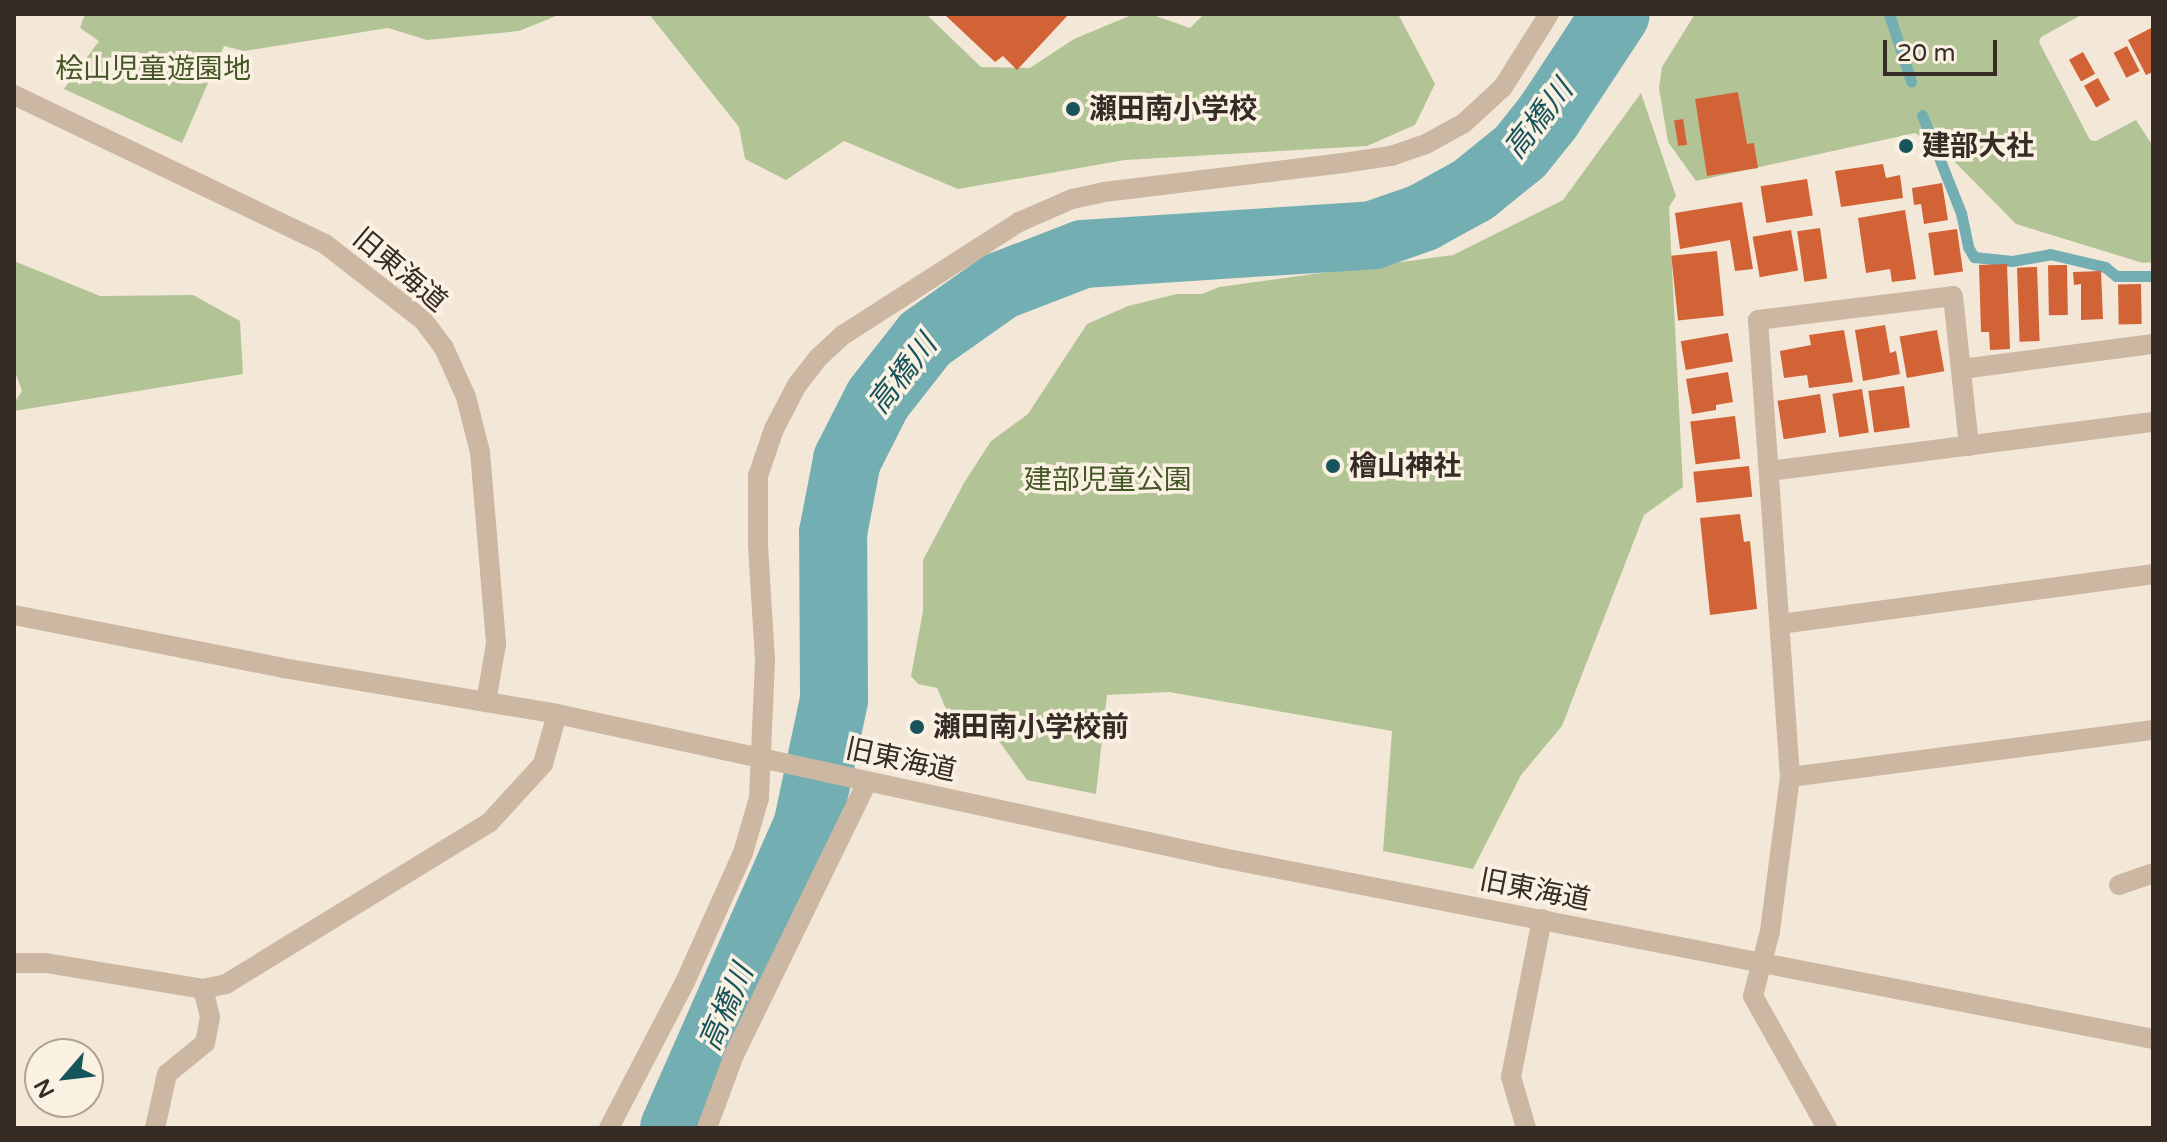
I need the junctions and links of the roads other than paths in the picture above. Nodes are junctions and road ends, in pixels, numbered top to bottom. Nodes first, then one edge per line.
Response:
1 (1549, 14) edge
2 (14, 95) edge
3 (2153, 344) edge
4 (1962, 369) junction
5 (2153, 422) edge
6 (1969, 446) junction
7 (1769, 471) junction
8 (2153, 574) edge
9 (14, 615) edge
10 (1780, 624) junction
11 (486, 702) junction
12 (557, 714) junction
13 (2153, 730) edge
14 (771, 761) junction
15 (1790, 777) junction
16 (867, 782) junction
17 (2153, 873) edge
18 (2119, 885) dead end
19 (1542, 919) junction
20 (14, 963) edge
21 (1761, 965) junction
22 (203, 989) junction
23 (2153, 1039) edge
24 (155, 1128) edge
25 (609, 1128) edge
26 (707, 1128) edge
27 (1526, 1128) edge
28 (1827, 1128) edge

1 - 14 street
2 - 11 street, 旧東海道
3 - 4 street
4 - 6 street
4 - 7 street
5 - 6 street
6 - 7 street
7 - 10 street
8 - 10 street
9 - 11 street
10 - 15 street
11 - 12 street, 旧東海道
12 - 14 street, 旧東海道
12 - 22 street
13 - 15 street
14 - 16 street, 旧東海道
14 - 25 street
15 - 21 street
16 - 19 street, 旧東海道
16 - 26 street
17 - 18 street
19 - 21 street, 旧東海道
19 - 27 street
20 - 22 street
21 - 23 street, 旧東海道
21 - 28 street
22 - 24 street

